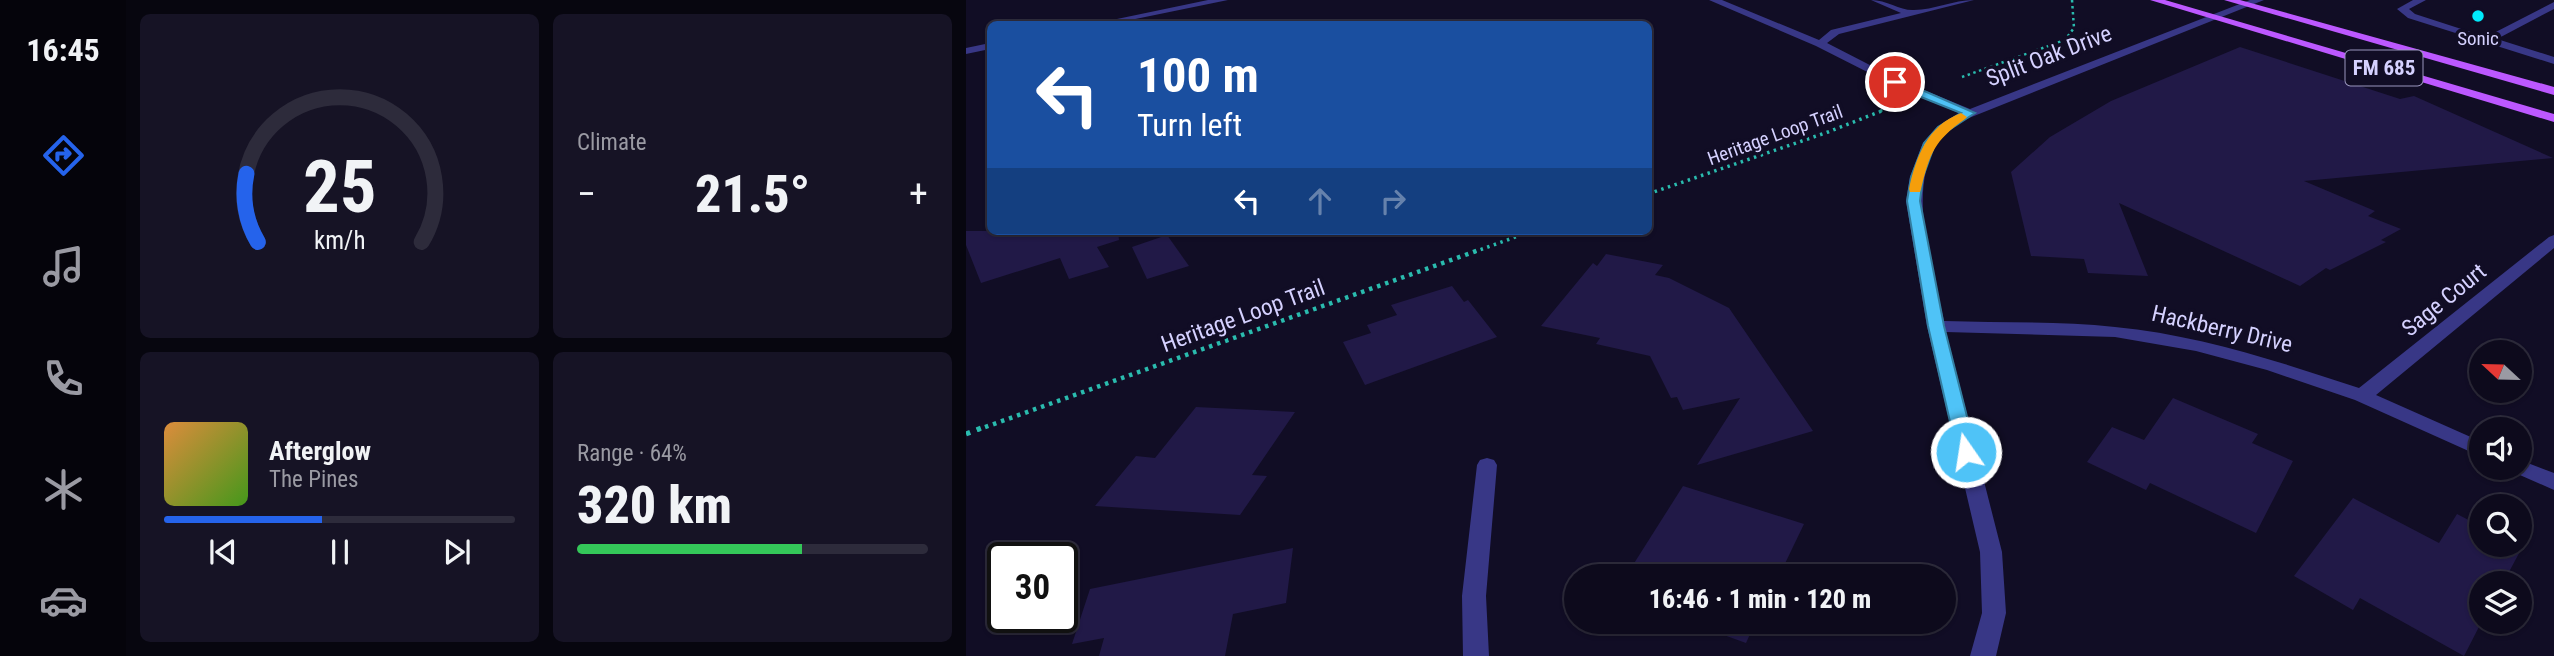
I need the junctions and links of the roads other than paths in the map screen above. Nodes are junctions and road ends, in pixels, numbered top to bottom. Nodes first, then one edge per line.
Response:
1 (1223, 0) edge
2 (1714, 0) edge
3 (1876, 0) edge
4 (1969, 0) edge
5 (2155, 0) edge
6 (2229, 0) edge
7 (2259, 0) edge
8 (2421, 0) edge
9 (2246, 5) junction
10 (2554, 5) edge
11 (1911, 14) junction
12 (2214, 17) junction
13 (1114, 21) edge
14 (2490, 39) junction
15 (1820, 44) junction
16 (987, 47) edge
17 (966, 51) edge
18 (2554, 61) edge
19 (2552, 88) edge
20 (1970, 113) junction
21 (2554, 118) edge
22 (2554, 240) edge
23 (1936, 326) junction
24 (2362, 396) junction
25 (2469, 444) edge
26 (1487, 465) dead end
27 (2532, 472) edge
28 (2554, 482) edge
29 (1476, 656) edge
30 (1983, 656) edge

1 - 13 street
2 - 15 street
3 - 11 street
4 - 11 street
5 - 12 main road, FM 685
6 - 9 main road, FM 685
7 - 9 street, Split Oak Drive
8 - 14 street
9 - 12 street, Split Oak Drive
9 - 19 main road, FM 685
10 - 14 street
11 - 15 street
12 - 20 street, Split Oak Drive
12 - 21 main road, FM 685
14 - 18 street
15 - 20 street
16 - 17 street
20 - 23 street, Split Oak Drive
22 - 24 street, Sage Court
23 - 24 street, Hackberry Drive
23 - 30 street, Split Oak Drive
24 - 25 street, Hackberry Drive
26 - 29 street
27 - 28 street

